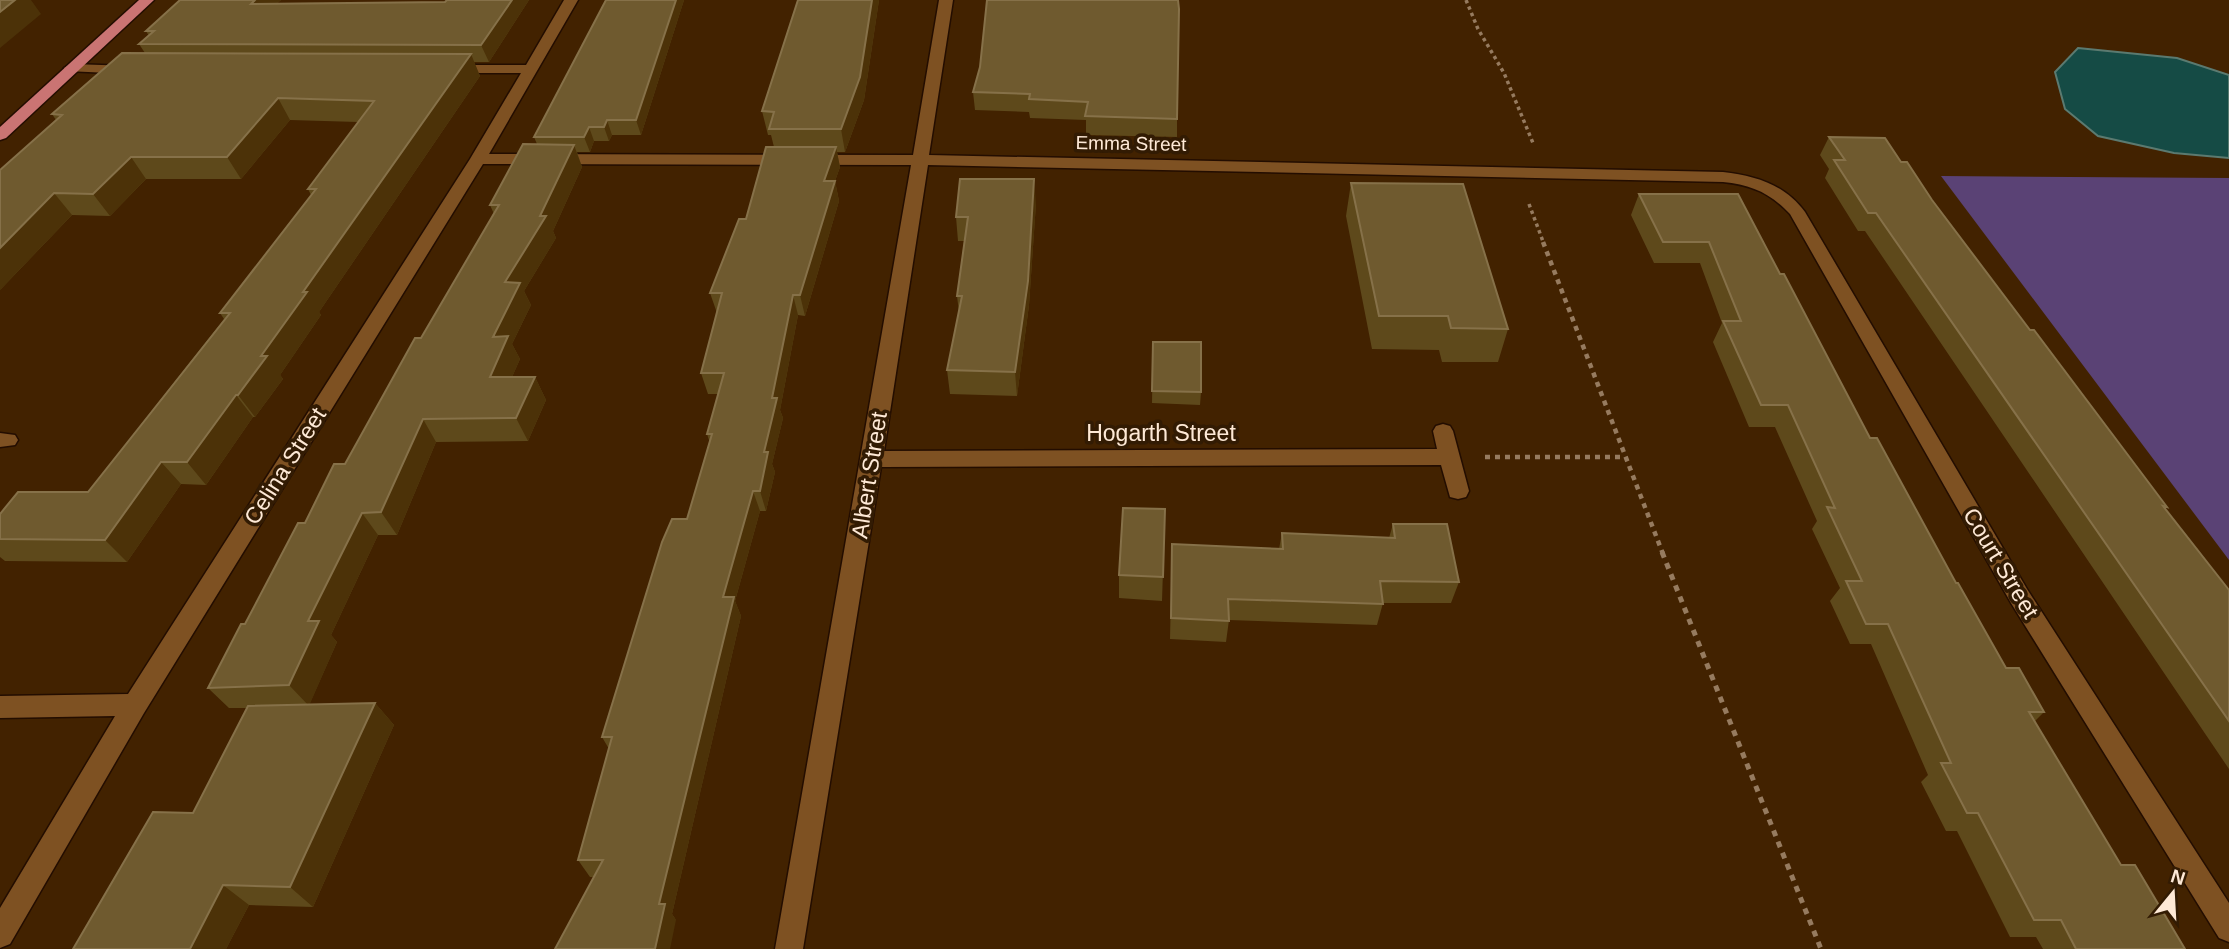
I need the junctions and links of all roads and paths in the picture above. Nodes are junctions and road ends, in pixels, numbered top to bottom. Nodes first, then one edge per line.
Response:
1 (148, 0) edge
2 (571, 0) edge
3 (946, 0) edge
4 (1466, 0) edge
5 (71, 68) junction
6 (144, 69) edge
7 (433, 69) edge
8 (529, 69) junction
9 (0, 135) edge
10 (1534, 147) dead end
11 (478, 159) junction
12 (920, 159) junction
13 (1780, 194) joint
14 (1525, 195) dead end
15 (1443, 432) dead end
16 (1450, 457) junction
17 (1624, 457) junction
18 (872, 459) junction
19 (1458, 491) dead end
20 (135, 705) junction
21 (0, 707) edge
22 (2229, 928) edge
23 (0, 934) edge
24 (789, 949) edge
25 (1821, 949) edge

1 - 5 main road
2 - 8 street, Celina Street
3 - 12 street, Albert Street
4 - 10 path
5 - 6 street
5 - 9 main road
7 - 8 street
8 - 11 street, Celina Street
11 - 12 street, Emma Street
11 - 20 street, Celina Street
12 - 13 street, Emma Street
12 - 18 street, Albert Street
13 - 22 street, Court Street
14 - 17 path
15 - 16 street
16 - 17 path
16 - 18 street, Hogarth Street
16 - 19 street
17 - 25 path
18 - 24 street, Albert Street
20 - 21 street
20 - 23 street, Celina Street

